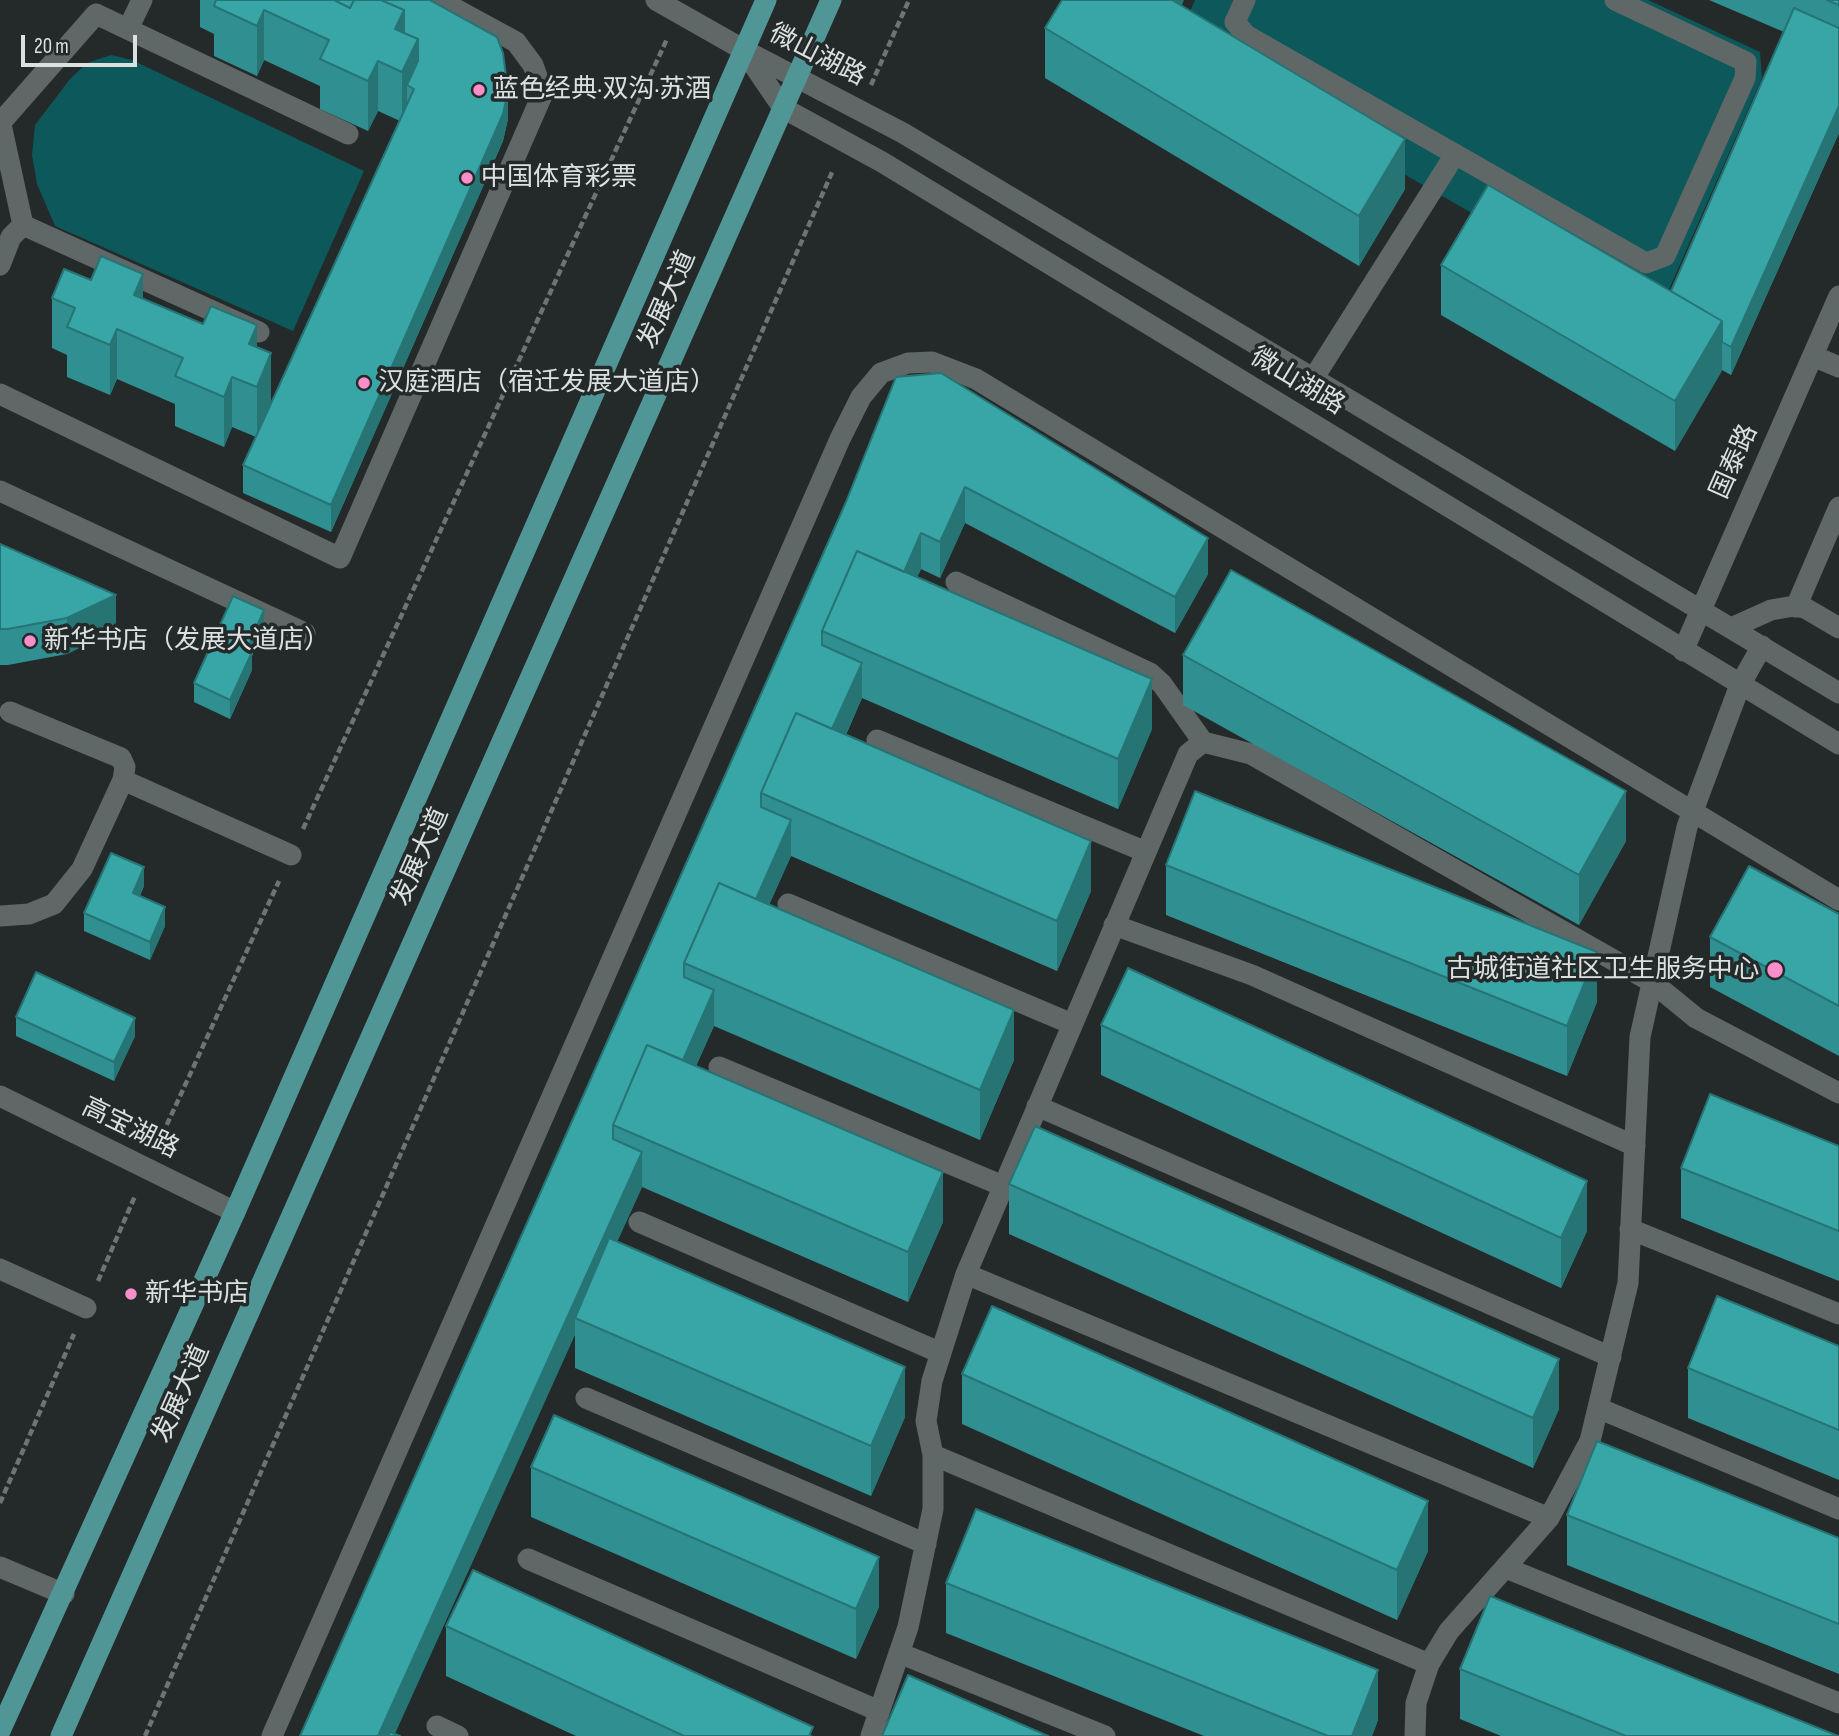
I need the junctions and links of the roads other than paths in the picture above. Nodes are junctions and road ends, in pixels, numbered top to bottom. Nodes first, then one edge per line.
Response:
1 (142, 0) edge
2 (439, 0) edge
3 (656, 0) edge
4 (766, 0) edge
5 (831, 0) edge
6 (1245, 0) edge
7 (1615, 0) edge
8 (128, 29) junction
9 (744, 50) junction
10 (796, 79) junction
11 (783, 108) junction
12 (1, 121) edge
13 (348, 134) dead end
14 (1454, 156) junction
15 (23, 225) junction
16 (0, 265) edge
17 (1839, 296) edge
18 (260, 332) dead end
19 (1813, 356) junction
20 (1839, 367) edge
21 (1313, 379) junction
22 (0, 394) edge
23 (0, 491) edge
24 (1839, 507) edge
25 (1839, 535) edge
26 (957, 582) dead end
27 (1800, 608) junction
28 (1700, 610) junction
29 (1731, 628) junction
30 (1839, 628) edge
31 (306, 633) dead end
32 (1762, 646) junction
33 (1683, 651) junction
34 (1740, 685) junction
35 (1839, 693) edge
36 (10, 712) dead end
37 (877, 740) dead end
38 (1203, 742) junction
39 (1839, 744) edge
40 (123, 780) junction
41 (1693, 812) junction
42 (1146, 852) junction
43 (291, 855) road end
44 (1839, 900) edge
45 (788, 904) dead end
46 (0, 916) edge
47 (1114, 925) junction
48 (1652, 982) junction
49 (1072, 1024) junction
50 (719, 1067) dead end
51 (1839, 1093) edge
52 (0, 1096) edge
53 (1037, 1106) junction
54 (1635, 1146) junction
55 (1003, 1186) junction
56 (235, 1212) junction
57 (639, 1222) dead end
58 (1630, 1229) junction
59 (0, 1269) edge
60 (966, 1274) junction
61 (86, 1308) road end
62 (1839, 1314) edge
63 (941, 1353) junction
64 (1611, 1357) junction
65 (586, 1398) dead end
66 (1598, 1408) junction
67 (933, 1455) junction
68 (1839, 1509) edge
69 (1549, 1518) junction
70 (926, 1544) junction
71 (528, 1559) dead end
72 (0, 1567) edge
73 (1506, 1568) junction
74 (64, 1594) junction
75 (899, 1653) junction
76 (1429, 1664) junction
77 (1839, 1703) edge
78 (879, 1711) junction
79 (437, 1727) dead end
80 (0, 1731) edge
81 (1421, 1733) edge
82 (61, 1736) edge
83 (272, 1736) edge
84 (458, 1736) edge
85 (871, 1736) edge
86 (1105, 1736) edge

1 - 8 street
2 - 22 street
3 - 9 street, 微山湖路
4 - 9 main road, 发展大道
5 - 10 main road, 发展大道
6 - 14 street
7 - 14 street
8 - 12 street
8 - 13 street
9 - 10 street, 微山湖路
9 - 11 street, 微山湖路
9 - 56 main road, 发展大道
10 - 11 main road, 发展大道
10 - 21 street, 微山湖路
11 - 33 street, 微山湖路
11 - 82 main road, 发展大道
12 - 15 street
14 - 21 street
15 - 16 street
15 - 18 street
17 - 19 street, 国泰路
19 - 20 street
19 - 28 street, 国泰路
21 - 28 street, 微山湖路
23 - 31 street
24 - 27 street
25 - 27 street
26 - 38 street
27 - 29 street
27 - 30 street
28 - 29 street, 微山湖路
28 - 33 street, 国泰路
29 - 32 street, 微山湖路
32 - 34 street
32 - 35 street, 微山湖路
33 - 34 street, 微山湖路
34 - 39 street, 微山湖路
34 - 41 street
36 - 40 street
37 - 42 street
38 - 42 street
38 - 48 street
40 - 43 street
40 - 46 street
41 - 44 street
41 - 48 street
41 - 83 street
42 - 47 street
45 - 49 street
47 - 49 street
47 - 54 street
48 - 51 street
48 - 54 street
49 - 53 street
50 - 55 street
52 - 56 street, 高宝湖路
53 - 55 street
53 - 64 street
54 - 58 street
55 - 60 street
56 - 74 main road, 发展大道
57 - 63 street
58 - 62 street
58 - 64 street
59 - 61 street
60 - 63 street
60 - 69 street
63 - 67 street
64 - 66 street
65 - 70 street
66 - 68 street
66 - 69 street
67 - 70 street
67 - 76 street
69 - 73 street
70 - 75 street
71 - 78 street
72 - 74 street
73 - 76 street
73 - 77 street
74 - 80 main road, 发展大道
75 - 78 street
75 - 86 street
76 - 81 street
78 - 85 street
79 - 84 street

